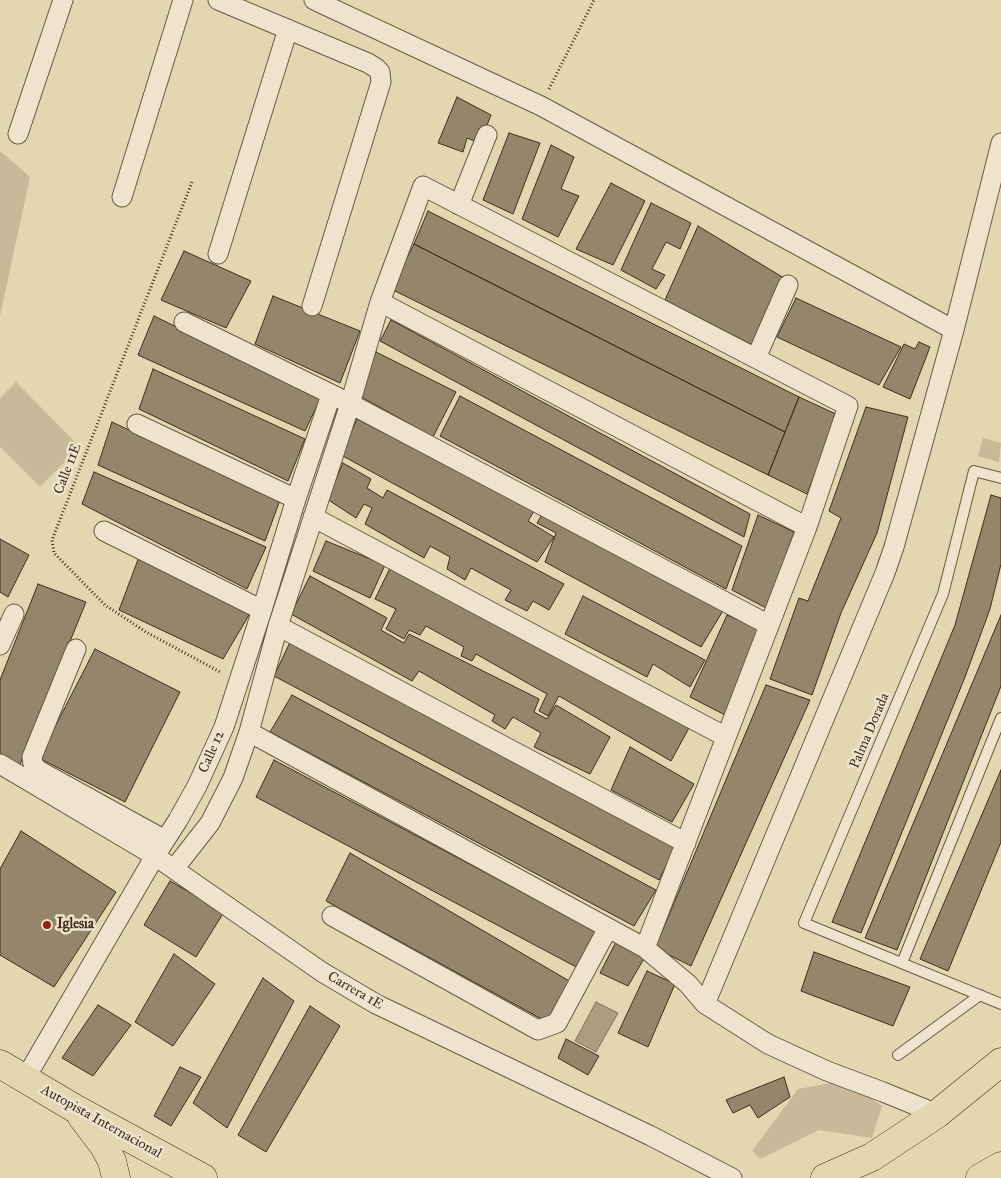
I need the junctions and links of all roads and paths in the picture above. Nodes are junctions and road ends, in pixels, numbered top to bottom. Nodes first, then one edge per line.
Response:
1 (63, 0) edge
2 (183, 0) edge
3 (218, 0) edge
4 (314, 0) edge
5 (594, 0) edge
6 (288, 30) junction
7 (541, 106) junction
8 (18, 134) dead end
9 (487, 135) dead end
10 (1001, 143) edge
11 (192, 182) dead end
12 (122, 197) dead end
13 (460, 205) junction
14 (218, 254) dead end
15 (788, 285) dead end
16 (380, 302) junction
17 (312, 306) dead end
18 (184, 322) dead end
19 (954, 330) junction
20 (756, 358) junction
21 (332, 395) junction
22 (350, 404) junction
23 (137, 424) dead end
24 (1001, 478) edge
25 (296, 499) junction
26 (313, 517) junction
27 (806, 527) junction
28 (104, 531) dead end
29 (262, 610) junction
30 (14, 614) dead end
31 (769, 625) junction
32 (278, 626) junction
33 (0, 645) edge
34 (76, 649) dead end
35 (238, 682) junction
36 (1001, 718) edge
37 (249, 732) junction
38 (726, 737) junction
39 (0, 764) edge
40 (686, 843) junction
41 (160, 848) junction
42 (174, 868) junction
43 (332, 916) dead end
44 (608, 928) junction
45 (646, 948) junction
46 (902, 963) junction
47 (980, 995) junction
48 (705, 1004) junction
49 (1001, 1004) edge
50 (898, 1055) dead end
51 (1001, 1062) edge
52 (0, 1064) edge
53 (25, 1080) junction
54 (74, 1108) junction
55 (937, 1114) junction
56 (1001, 1166) edge
57 (871, 1167) edge
58 (116, 1178) edge
59 (203, 1178) edge
60 (732, 1178) edge
61 (825, 1178) edge
62 (980, 1178) edge

1 - 8 street
2 - 12 street
3 - 6 street
4 - 7 street
5 - 7 path
6 - 14 street
6 - 17 street
7 - 19 street
9 - 13 street
10 - 19 street
11 - 35 path, Calle 11E
13 - 16 street
13 - 20 street
15 - 20 street
16 - 22 street
16 - 27 street
18 - 21 street
19 - 48 street
20 - 27 street
21 - 22 street
21 - 25 street, Calle 12
22 - 26 street
22 - 31 street
23 - 25 street
24 - 46 lane, Palma Dorada
25 - 29 street, Calle 12
26 - 32 street
26 - 38 street
27 - 31 street
28 - 29 street
29 - 35 street, Calle 12
30 - 33 street
31 - 38 street
32 - 37 street
32 - 40 street
34 - 41 street
35 - 41 street, Calle 12
36 - 46 lane
37 - 42 street
37 - 44 street
38 - 40 street
39 - 41 street, Carrera 1E
40 - 45 street
41 - 42 street, Carrera 1E
41 - 53 street, Calle 12
42 - 60 street, Carrera 1E
43 - 44 street
44 - 45 street
45 - 48 street
46 - 47 lane, Palma Dorada
47 - 49 lane, Palma Dorada
47 - 50 lane
48 - 55 street
51 - 55 highway
52 - 53 highway, Autopista Internacional
53 - 54 highway, Autopista Internacional
54 - 58 highway
54 - 59 highway, Autopista Internacional
55 - 57 highway
56 - 62 highway
57 - 61 highway

